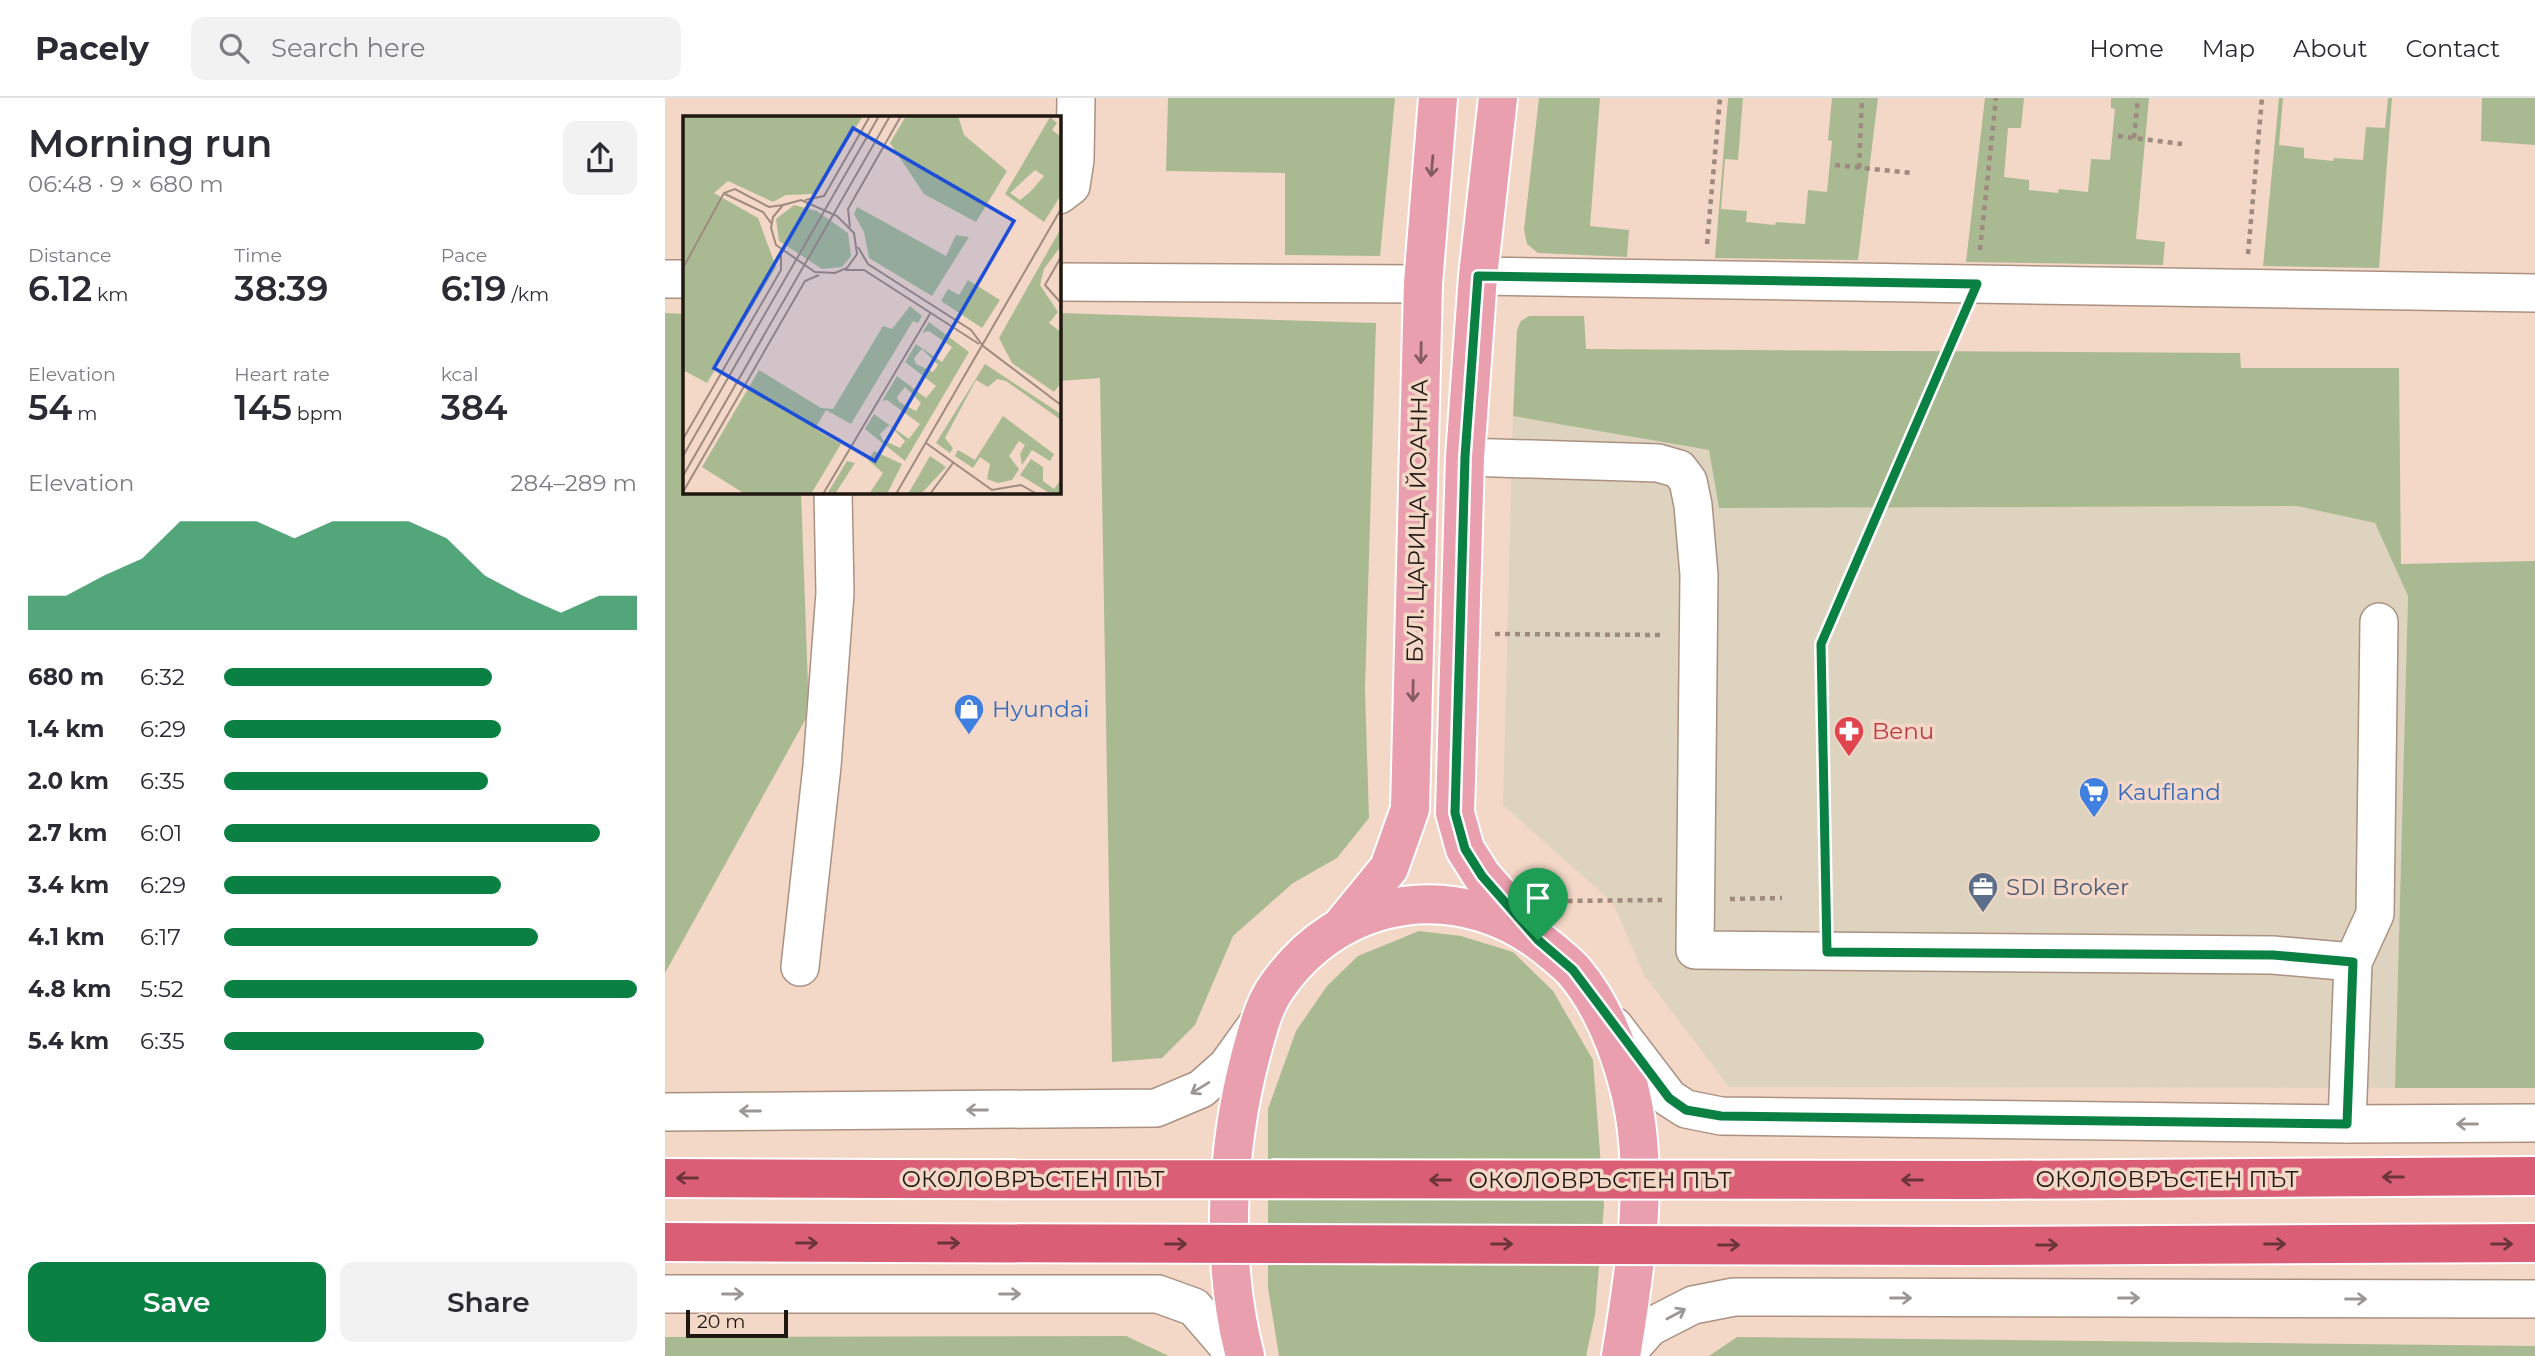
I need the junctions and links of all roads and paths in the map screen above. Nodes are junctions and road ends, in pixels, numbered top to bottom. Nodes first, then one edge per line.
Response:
1 (1076, 98) edge
2 (1438, 98) edge
3 (1498, 98) edge
4 (1720, 98) edge
5 (1862, 98) edge
6 (1996, 98) edge
7 (2138, 98) edge
8 (2262, 98) edge
9 (2118, 136) dead end
10 (2134, 138) junction
11 (2182, 144) dead end
12 (1835, 166) dead end
13 (1859, 168) junction
14 (1911, 173) dead end
15 (1061, 194) edge
16 (1478, 276) junction
17 (665, 279) edge
18 (683, 279) edge
19 (1704, 280) junction
20 (1061, 282) edge
21 (1977, 284) junction
22 (1423, 285) junction
23 (2245, 288) junction
24 (2535, 293) edge
25 (1465, 457) junction
26 (833, 494) edge
27 (2379, 622) dead end
28 (1490, 634) dead end
29 (1697, 635) junction
30 (1343, 925) junction
31 (1538, 940) junction
32 (1827, 952) junction
33 (2353, 962) junction
34 (800, 967) dead end
35 (1602, 1010) junction
36 (1261, 1019) junction
37 (665, 1112) edge
38 (2347, 1124) junction
39 (2535, 1124) edge
40 (2535, 1176) edge
41 (665, 1178) edge
42 (665, 1242) edge
43 (2535, 1243) edge
44 (665, 1294) edge
45 (2535, 1299) edge
46 (1232, 1356) edge
47 (1245, 1356) edge
48 (1623, 1356) edge

1 - 15 street
2 -> 22 main road, БУЛ. ЦАРИЦА ЙОАННА
3 - 16 main road, БУЛ. ЦАРИЦА ЙОАННА
4 - 19 path
5 - 13 path
6 - 21 path
7 - 10 path
8 - 23 path
9 - 10 path
10 - 11 path
12 - 13 path
13 - 14 path
16 - 19 street
16 - 25 main road, БУЛ. ЦАРИЦА ЙОАННА
17 - 18 street
19 - 21 street
20 - 22 street
21 - 23 street
21 - 32 path
22 -> 30 main road, БУЛ. ЦАРИЦА ЙОАННА
23 - 24 street
25 - 29 street
25 - 31 main road, БУЛ. ЦАРИЦА ЙОАННА
26 - 34 street
27 - 33 street
28 - 29 path
29 - 32 street
30 - 31 main road
30 - 36 main road
31 - 35 main road
32 - 33 street
33 - 38 street
35 - 38 street
35 - 48 main road
36 -> 37 street
36 - 47 main road
39 -> 38 street
40 -> 41 highway, ОКОЛОВРЪСТЕН ПЪТ, bridge
42 -> 43 highway, bridge
44 -> 46 street
48 -> 45 street

